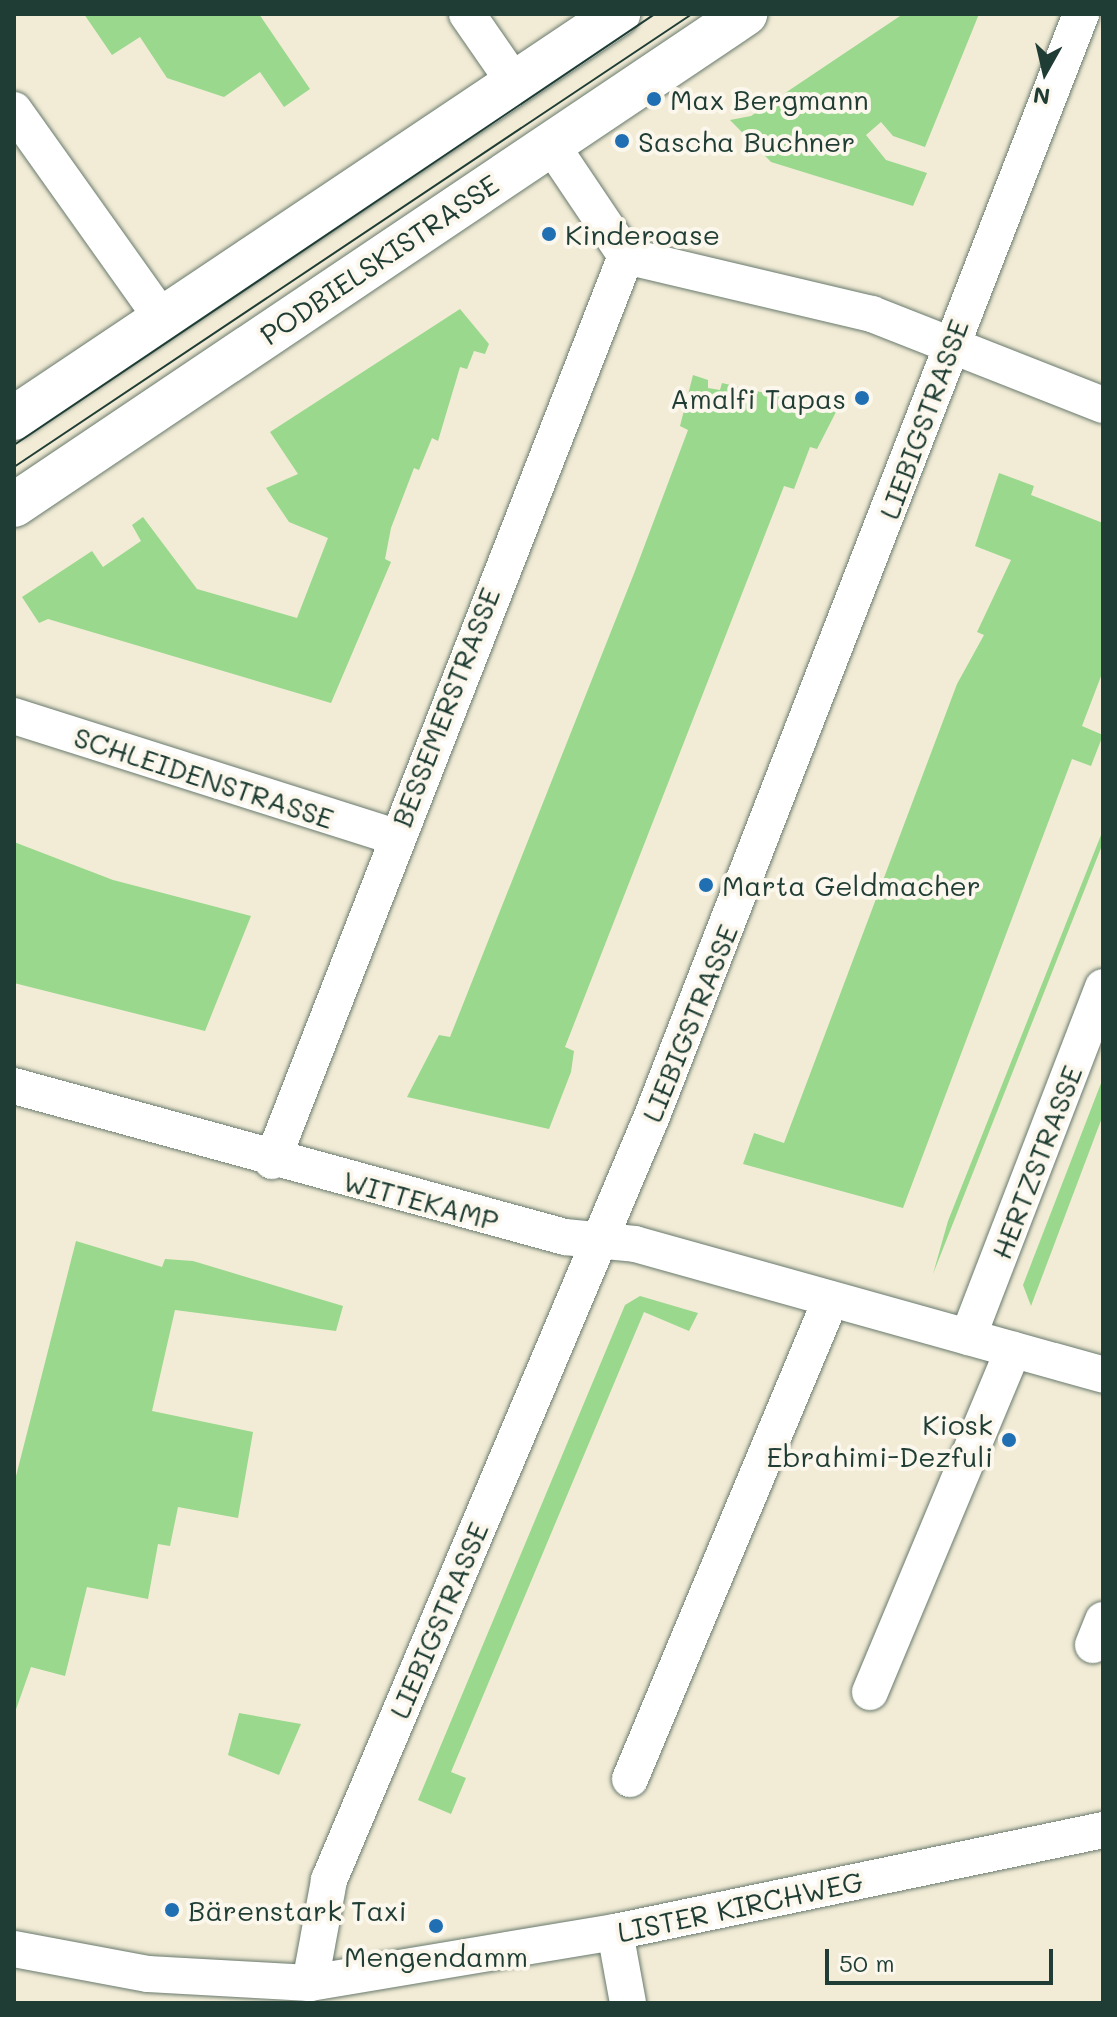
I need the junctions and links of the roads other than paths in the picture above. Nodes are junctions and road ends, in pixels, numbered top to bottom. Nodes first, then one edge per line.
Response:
1 (467, 14) edge
2 (618, 14) edge
3 (745, 14) edge
4 (1081, 14) edge
5 (514, 82) junction
6 (14, 110) edge
7 (550, 143) junction
8 (626, 256) junction
9 (162, 318) junction
10 (950, 345) junction
11 (1103, 405) edge
12 (14, 418) edge
13 (14, 505) edge
14 (14, 716) edge
15 (395, 837) junction
16 (1103, 987) edge
17 (14, 1086) edge
18 (272, 1161) junction
19 (598, 1240) junction
20 (831, 1299) junction
21 (968, 1337) junction
22 (1013, 1350) junction
23 (1103, 1375) edge
24 (870, 1692) dead end
25 (630, 1779) dead end
26 (1103, 1830) edge
27 (615, 1932) junction
28 (14, 1949) edge
29 (310, 1983) junction
30 (374, 1989) edge
31 (628, 2003) edge

1 - 5 street
2 - 5 main road
3 - 7 main road, PODBIELSKISTRASSE
4 - 10 street, LIEBIGSTRASSE
5 - 9 main road
6 - 9 street
7 - 8 street
7 - 13 main road, PODBIELSKISTRASSE
8 - 10 street
8 - 15 street, BESSEMERSTRASSE
9 - 12 main road
10 - 11 street
10 - 19 street, LIEBIGSTRASSE
14 - 15 street, SCHLEIDENSTRASSE
15 - 18 street, BESSEMERSTRASSE
16 - 21 street, HERTZSTRASSE
17 - 18 street, WITTEKAMP
18 - 19 street, WITTEKAMP
19 - 20 street, WITTEKAMP
19 - 29 street, LIEBIGSTRASSE
20 - 21 street, WITTEKAMP
20 - 25 street
21 - 22 street, WITTEKAMP
22 - 23 street, WITTEKAMP
22 - 24 street
26 - 27 street, LISTER KIRCHWEG
27 - 30 street, LISTER KIRCHWEG
27 - 31 street
28 - 29 street, LISTER KIRCHWEG
29 - 30 street, LISTER KIRCHWEG

